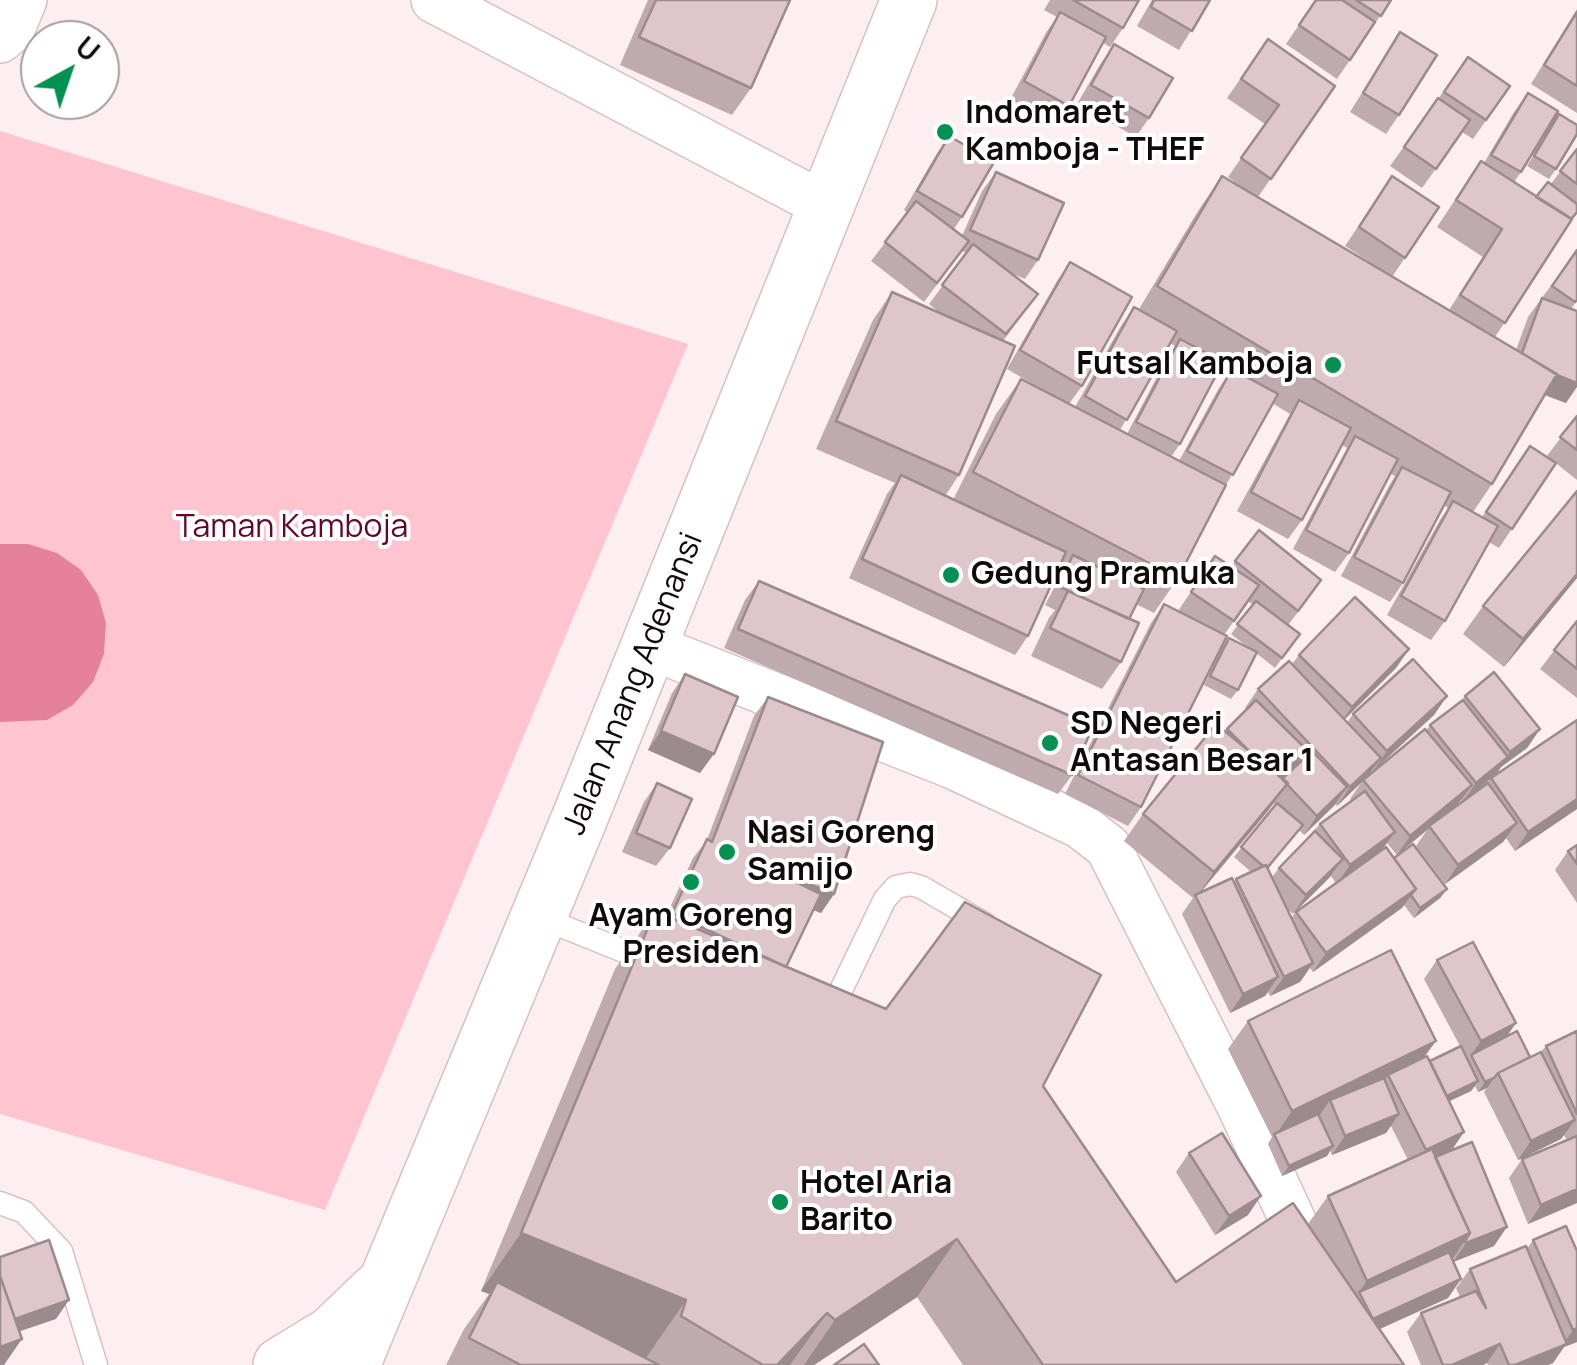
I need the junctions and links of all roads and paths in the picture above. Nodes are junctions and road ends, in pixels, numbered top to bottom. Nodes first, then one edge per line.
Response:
1 (24, 0) edge
2 (434, 0) edge
3 (910, 0) edge
4 (0, 40) edge
5 (826, 206) junction
6 (649, 646) junction
7 (538, 916) junction
8 (1014, 941) edge
9 (666, 968) edge
10 (810, 1027) edge
11 (0, 1203) edge
12 (387, 1281) junction
13 (96, 1365) edge
14 (281, 1365) edge
15 (352, 1365) edge
16 (1359, 1365) edge

1 - 4 street
2 - 5 street
3 - 5 highway, Jalan Anang Adenansi
5 - 6 highway, Jalan Anang Adenansi
6 - 7 highway, Jalan Anang Adenansi
6 - 16 street
7 - 9 lane
7 - 12 highway, Jalan Anang Adenansi
8 - 10 lane
11 - 13 lane
12 - 14 highway
12 - 15 highway, Jalan Anang Adenansi

